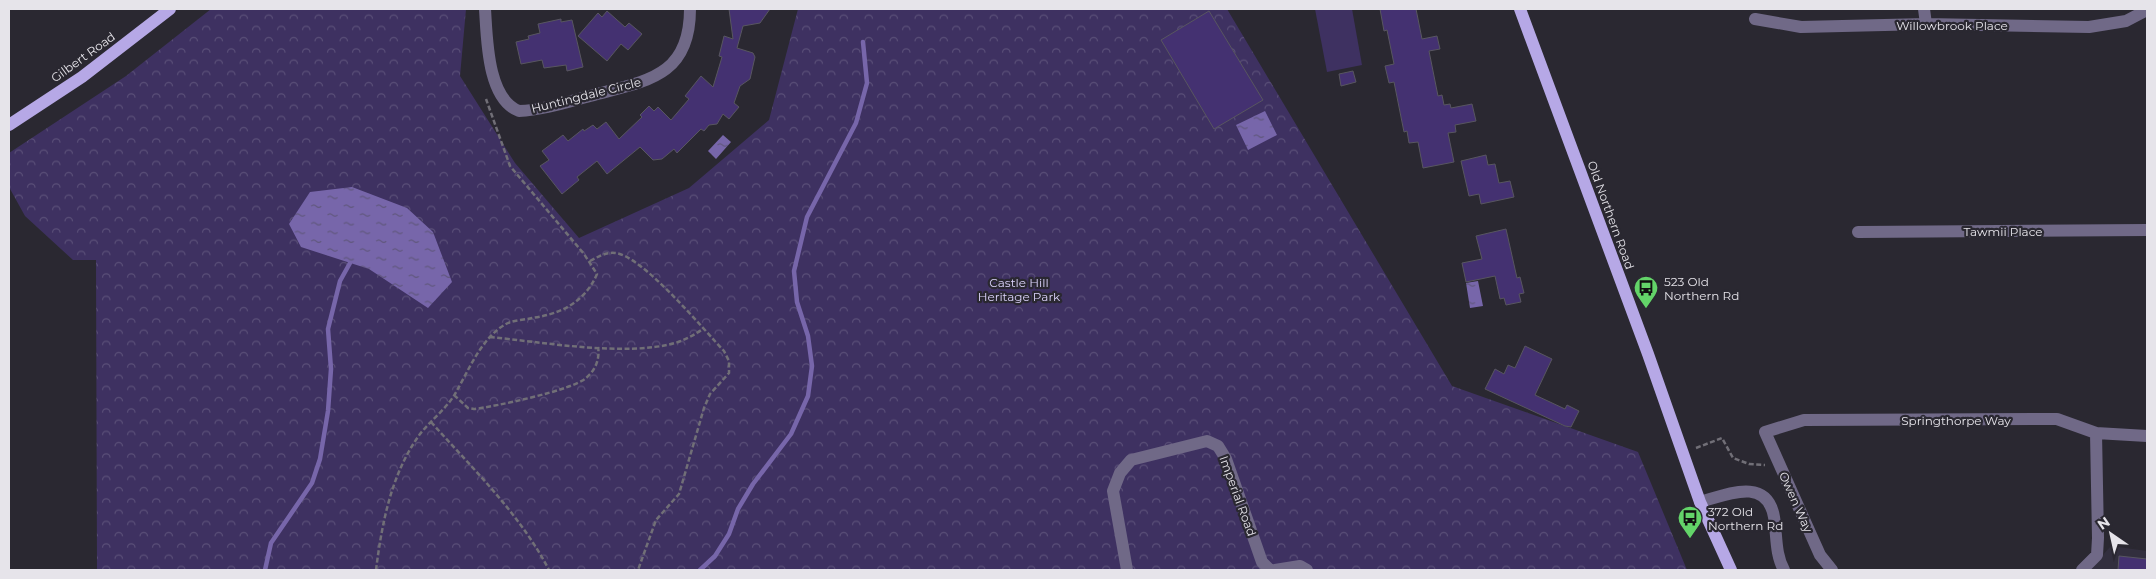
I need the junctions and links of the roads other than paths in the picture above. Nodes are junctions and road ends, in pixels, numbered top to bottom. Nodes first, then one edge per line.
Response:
1 (170, 9) edge
2 (485, 9) edge
3 (690, 9) edge
4 (1520, 9) edge
5 (1924, 9) edge
6 (2147, 10) edge
7 (1755, 19) dead end
8 (1926, 24) junction
9 (9, 125) edge
10 (2147, 230) edge
11 (1858, 232) dead end
12 (1765, 432) joint
13 (2096, 433) junction
14 (2147, 436) edge
15 (1700, 502) junction
16 (1127, 570) edge
17 (1270, 570) edge
18 (1275, 570) edge
19 (1307, 570) edge
20 (1731, 570) edge
21 (1784, 570) edge
22 (1832, 570) edge
23 (2082, 570) edge

1 - 9 main road, Gilbert Road
2 - 3 street, Huntingdale Circle
4 - 15 main road, Old Northern Road
5 - 8 street
6 - 8 street, Willowbrook Place
7 - 8 street, Willowbrook Place
10 - 11 street, Tawmii Place
12 - 13 street, Springthorpe Way
12 - 22 street, Owen Way
13 - 14 street, Springthorpe Way
13 - 23 street
15 - 20 main road, Old Northern Road
15 - 21 street
16 - 17 street, Imperial Road
18 - 19 street

